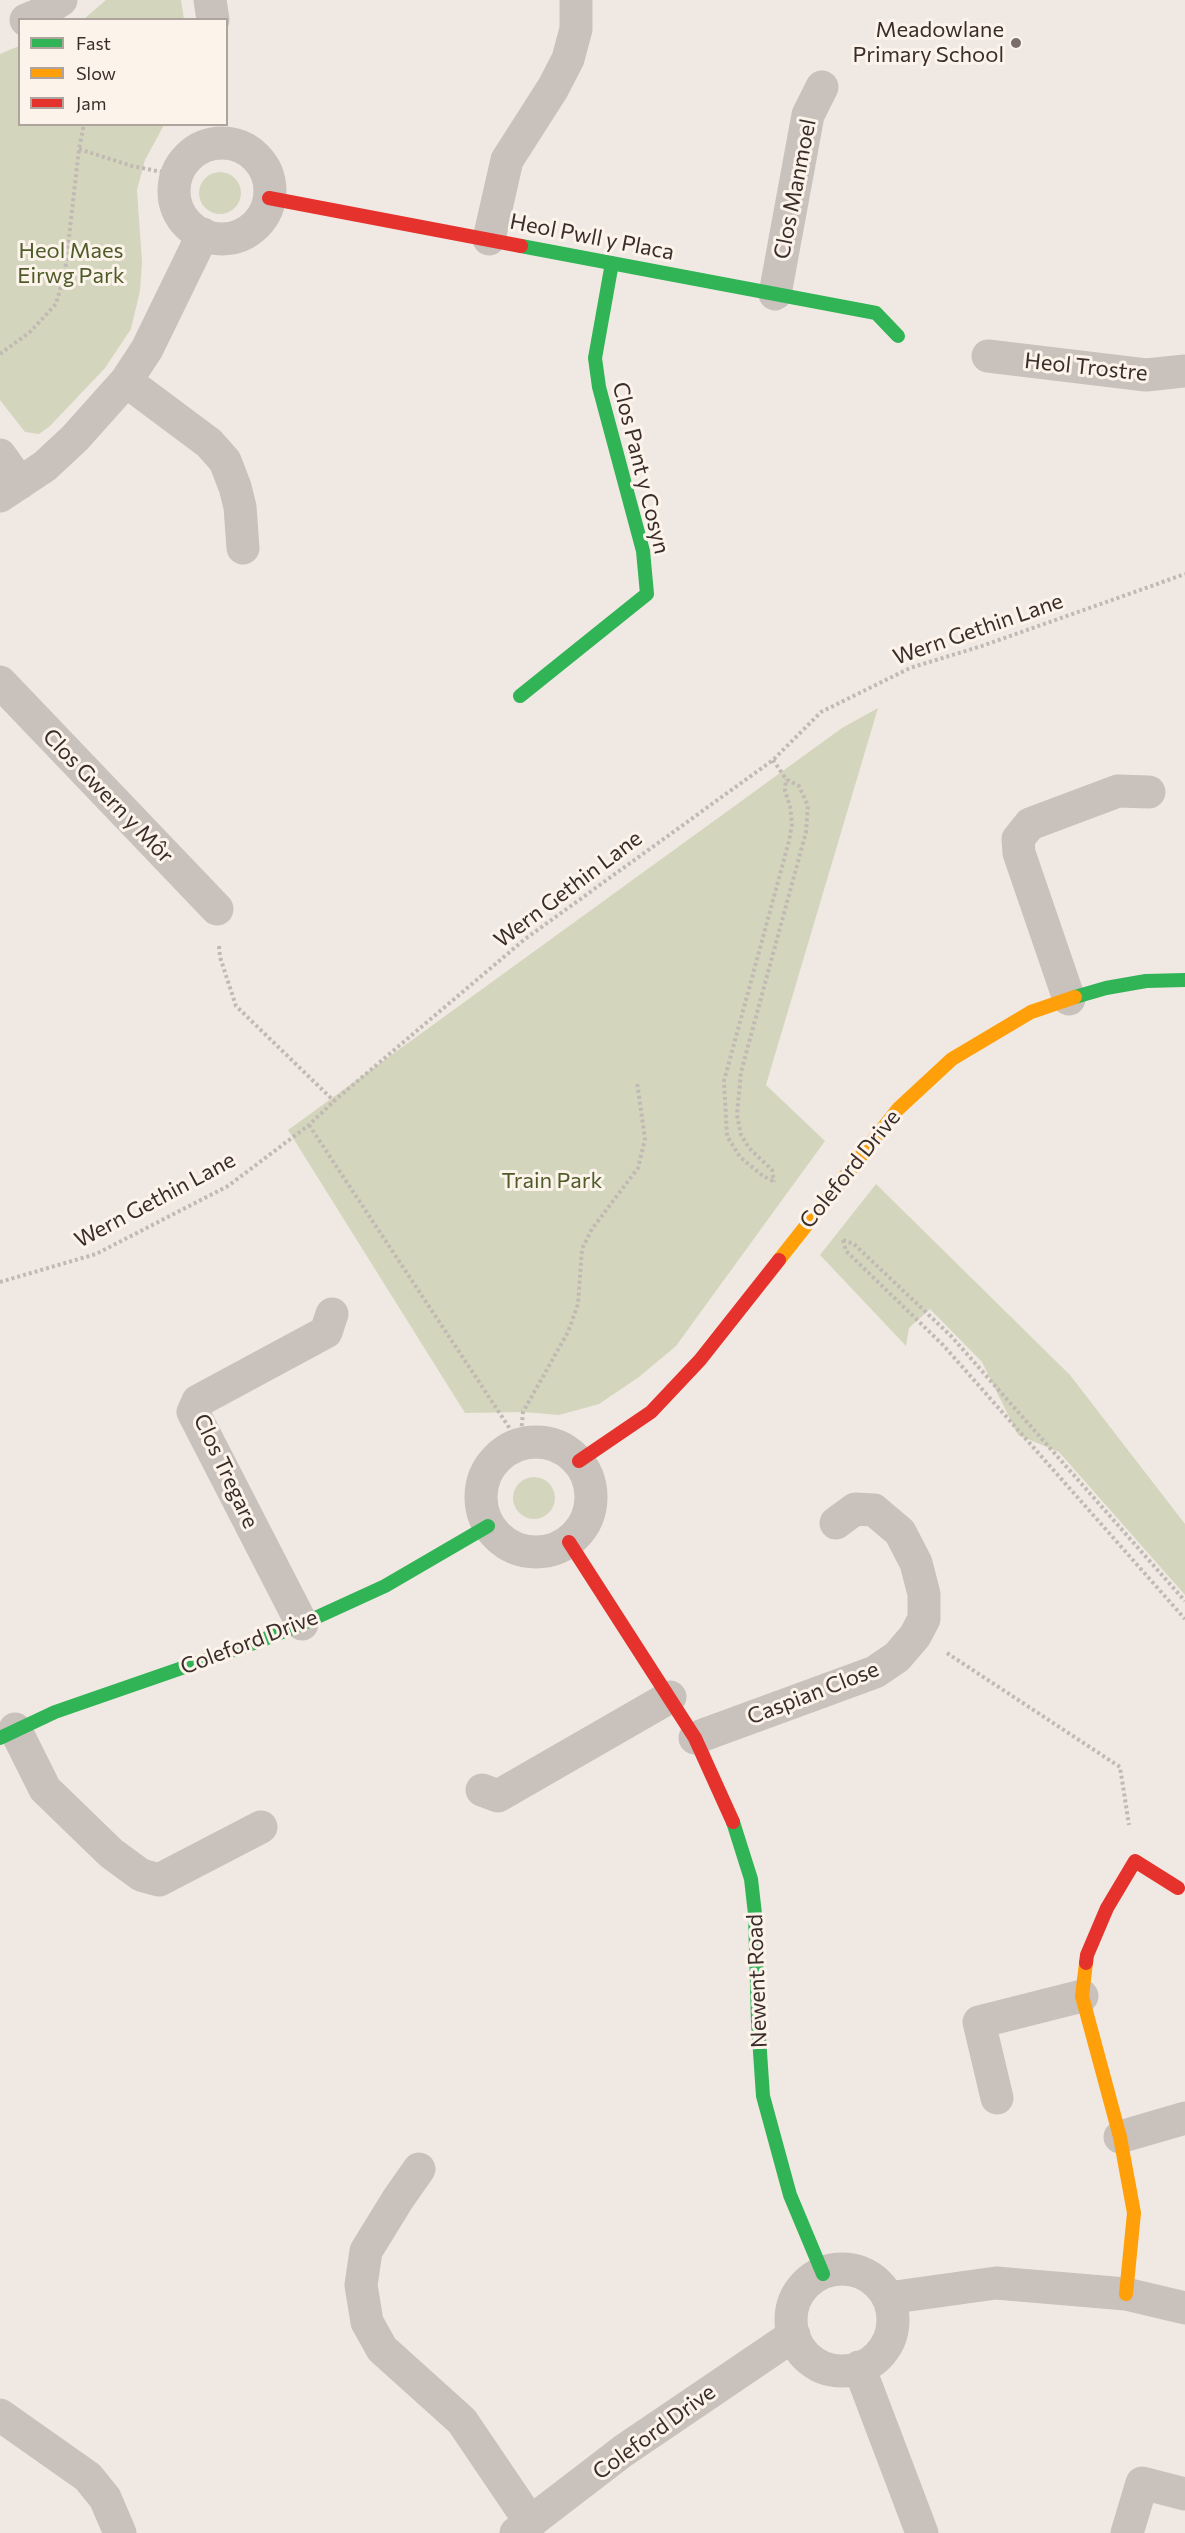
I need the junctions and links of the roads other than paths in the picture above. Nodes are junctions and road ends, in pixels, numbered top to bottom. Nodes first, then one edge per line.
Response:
1 (61, 0) edge
2 (210, 0) edge
3 (576, 0) edge
4 (31, 18) edge
5 (213, 18) edge
6 (18, 23) edge
7 (0, 29) edge
8 (822, 87) dead end
9 (221, 134) edge
10 (269, 198) junction
11 (203, 234) junction
12 (489, 239) junction
13 (612, 263) junction
14 (776, 294) junction
15 (898, 336) dead end
16 (988, 356) dead end
17 (1185, 371) edge
18 (126, 381) junction
19 (0, 455) edge
20 (10, 490) edge
21 (243, 548) dead end
22 (0, 682) edge
23 (520, 696) dead end
24 (1149, 792) dead end
25 (217, 909) road end
26 (1185, 980) edge
27 (1069, 999) junction
28 (332, 1314) dead end
29 (579, 1461) junction
30 (836, 1523) dead end
31 (488, 1526) junction
32 (569, 1542) junction
33 (302, 1624) junction
34 (670, 1697) junction
35 (8, 1734) edge
36 (695, 1738) junction
37 (482, 1790) dead end
38 (261, 1827) dead end
39 (1178, 1888) dead end
40 (1082, 1996) junction
41 (997, 2098) dead end
42 (1185, 2118) edge
43 (1120, 2137) junction
44 (419, 2169) dead end
45 (823, 2274) junction
46 (1126, 2294) junction
47 (888, 2298) junction
48 (1185, 2308) edge
49 (794, 2335) junction
50 (859, 2367) junction
51 (0, 2415) edge
52 (1185, 2494) edge
53 (523, 2528) edge
54 (120, 2533) edge
55 (922, 2533) edge
56 (1127, 2533) edge

1 - 4 street
2 - 5 street
3 - 12 street
6 - 7 street
8 - 14 street, Clos Manmoel
9 - 10 street
9 - 11 street
10 - 11 street
10 - 12 street, Heol Pwll y Placa
11 - 18 street
12 - 13 street, Heol Pwll y Placa
13 - 14 street, Heol Pwll y Placa
13 - 23 street, Clos Pant y Cosyn
14 - 15 street, Heol Pwll y Placa
16 - 17 street, Heol Trostre
18 - 20 street
18 - 21 street
19 - 20 street
22 - 25 street, Clos Gwern y Môr
24 - 27 street
26 - 27 street, Coleford Drive
27 - 29 street, Coleford Drive
28 - 33 street, Clos Tregare
29 - 31 street
29 - 32 street
30 - 36 street, Caspian Close
31 - 32 street
31 - 33 street, Coleford Drive
32 - 34 street, Newent Road
33 - 35 street, Coleford Drive
34 - 36 street, Newent Road
34 - 37 street
35 - 38 street
36 - 45 street, Newent Road
39 - 40 street
40 - 41 street
40 - 43 street
42 - 43 street
43 - 46 street
44 - 53 street
45 - 47 street
45 - 49 street
46 - 47 street
46 - 48 street
47 - 50 street
49 - 50 street
49 - 53 street, Coleford Drive
50 - 55 street
51 - 54 street
52 - 56 street

